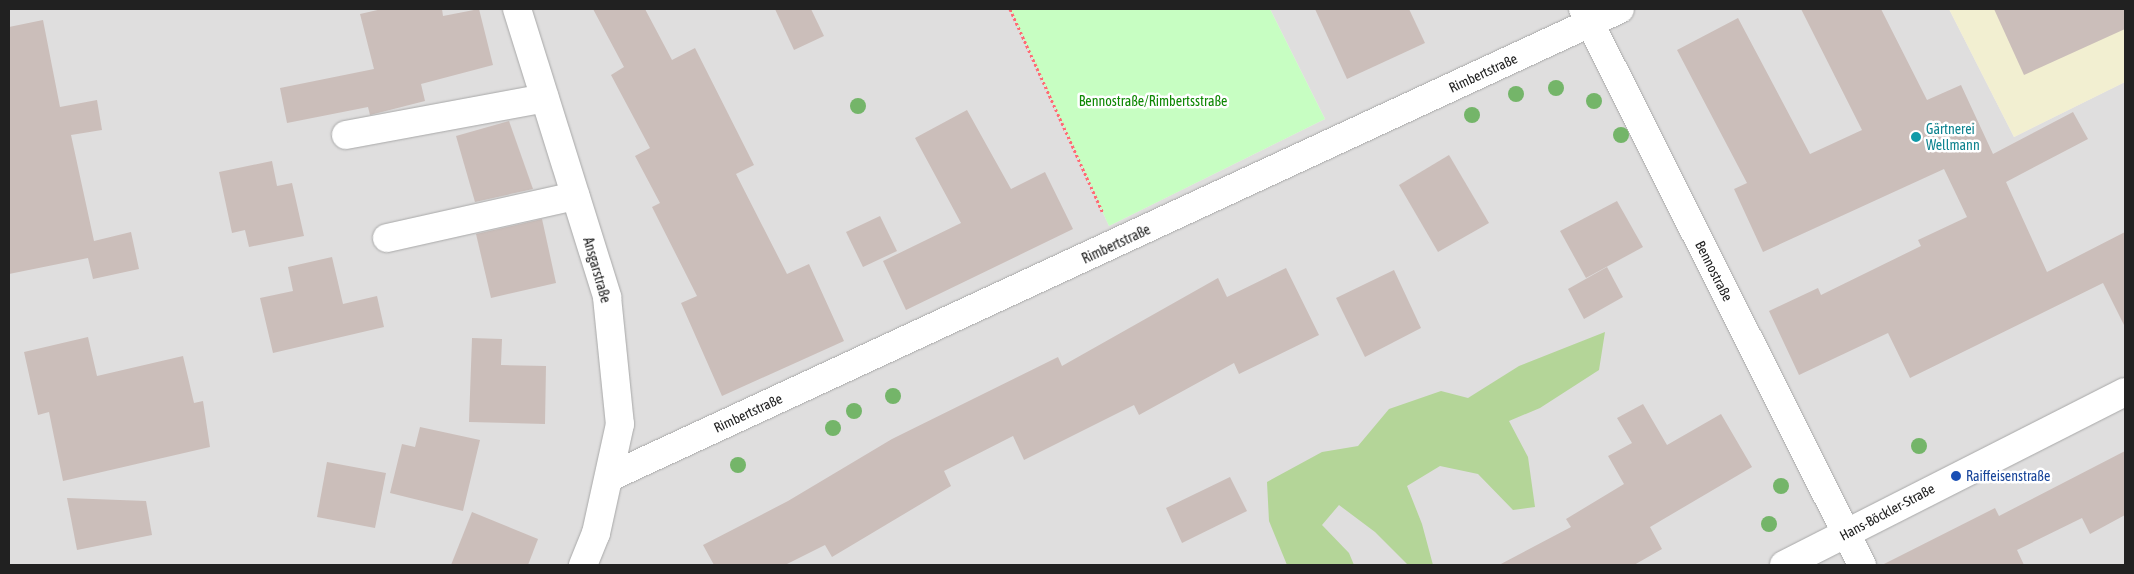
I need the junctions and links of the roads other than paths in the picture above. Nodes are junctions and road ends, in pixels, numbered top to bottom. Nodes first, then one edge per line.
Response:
1 (517, 9) edge
2 (1620, 9) edge
3 (1586, 16) edge
4 (545, 98) junction
5 (346, 135) dead end
6 (576, 196) junction
7 (387, 238) dead end
8 (2125, 392) edge
9 (610, 476) junction
10 (1846, 534) junction
11 (583, 565) edge
12 (1784, 565) edge
13 (1862, 565) edge

1 - 4 street, Ansgarstraße
2 - 3 street, Rimbertstraße
3 - 9 street, Rimbertstraße
3 - 10 street, Bennostraße
4 - 5 street
4 - 6 street, Ansgarstraße
6 - 7 street
6 - 9 street, Ansgarstraße
8 - 10 street, Hans-Böckler-Straße
9 - 11 street, Ansgarstraße
10 - 12 street, Hans-Böckler-Straße
10 - 13 street, Bennostraße

